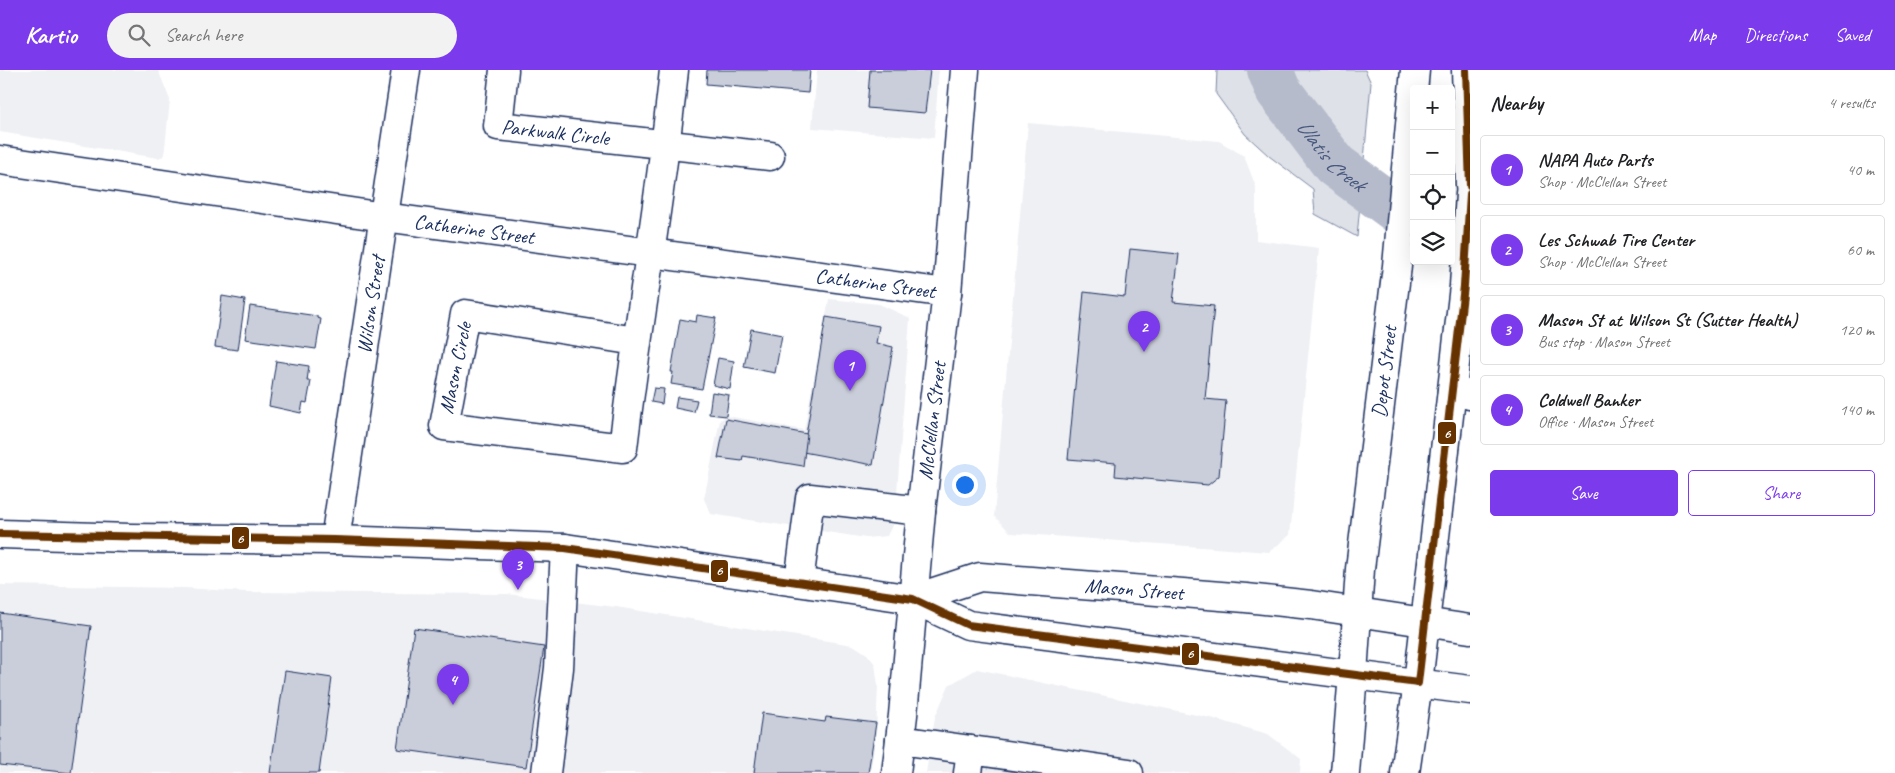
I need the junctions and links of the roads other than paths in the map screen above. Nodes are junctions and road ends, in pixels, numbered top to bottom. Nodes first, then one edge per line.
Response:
1 (406, 70) edge
2 (504, 70) edge
3 (674, 70) edge
4 (965, 70) edge
5 (1415, 70) edge
6 (1466, 70) edge
7 (667, 143) junction
8 (770, 156) dead end
9 (0, 160) edge
10 (1470, 186) edge
11 (1470, 194) edge
12 (384, 217) junction
13 (650, 252) junction
14 (948, 293) junction
15 (636, 341) junction
16 (1461, 392) edge
17 (921, 512) junction
18 (0, 534) edge
19 (335, 540) junction
20 (565, 548) junction
21 (799, 582) junction
22 (913, 599) junction
23 (1357, 612) junction
24 (1426, 622) junction
25 (1470, 628) edge
26 (1353, 674) junction
27 (1418, 683) junction
28 (1470, 690) edge
29 (900, 740) junction
30 (970, 762) edge
31 (546, 773) edge
32 (896, 773) edge
33 (1128, 773) edge
34 (1345, 773) edge
35 (1405, 773) edge

1 - 12 main road, Wilson Street
2 - 7 main road, Parkwalk Circle
3 - 7 main road
4 - 14 main road, McClellan Street
5 - 23 main road, Depot Street
6 - 10 main road
7 - 8 main road, Parkwalk Circle
7 - 13 main road
9 - 12 main road, Catherine Street
11 - 16 main road
12 - 13 main road, Catherine Street
12 - 19 main road, Wilson Street
13 - 14 main road, Catherine Street
13 - 15 main road, Mason Circle
14 - 17 main road, McClellan Street
15 - 15 main road, Mason Circle
16 - 24 main road
17 - 21 main road
17 - 22 main road, McClellan Street
18 - 19 main road, Mason Street
19 - 20 main road, Mason Street
20 - 21 main road, Mason Street
20 - 31 main road
21 - 22 main road, Mason Street
22 - 23 main road, Mason Street
22 - 26 main road, Mason Street
22 - 29 main road, McClellan Street
23 - 24 main road, Mason Street
23 - 26 main road, Depot Street
24 - 25 main road, Mason Street
24 - 27 main road
26 - 27 main road, Mason Street
26 - 34 main road, Depot Street
27 - 28 main road, Mason Street
27 - 35 main road
29 - 30 main road
29 - 32 main road, McClellan Street
30 - 33 main road

